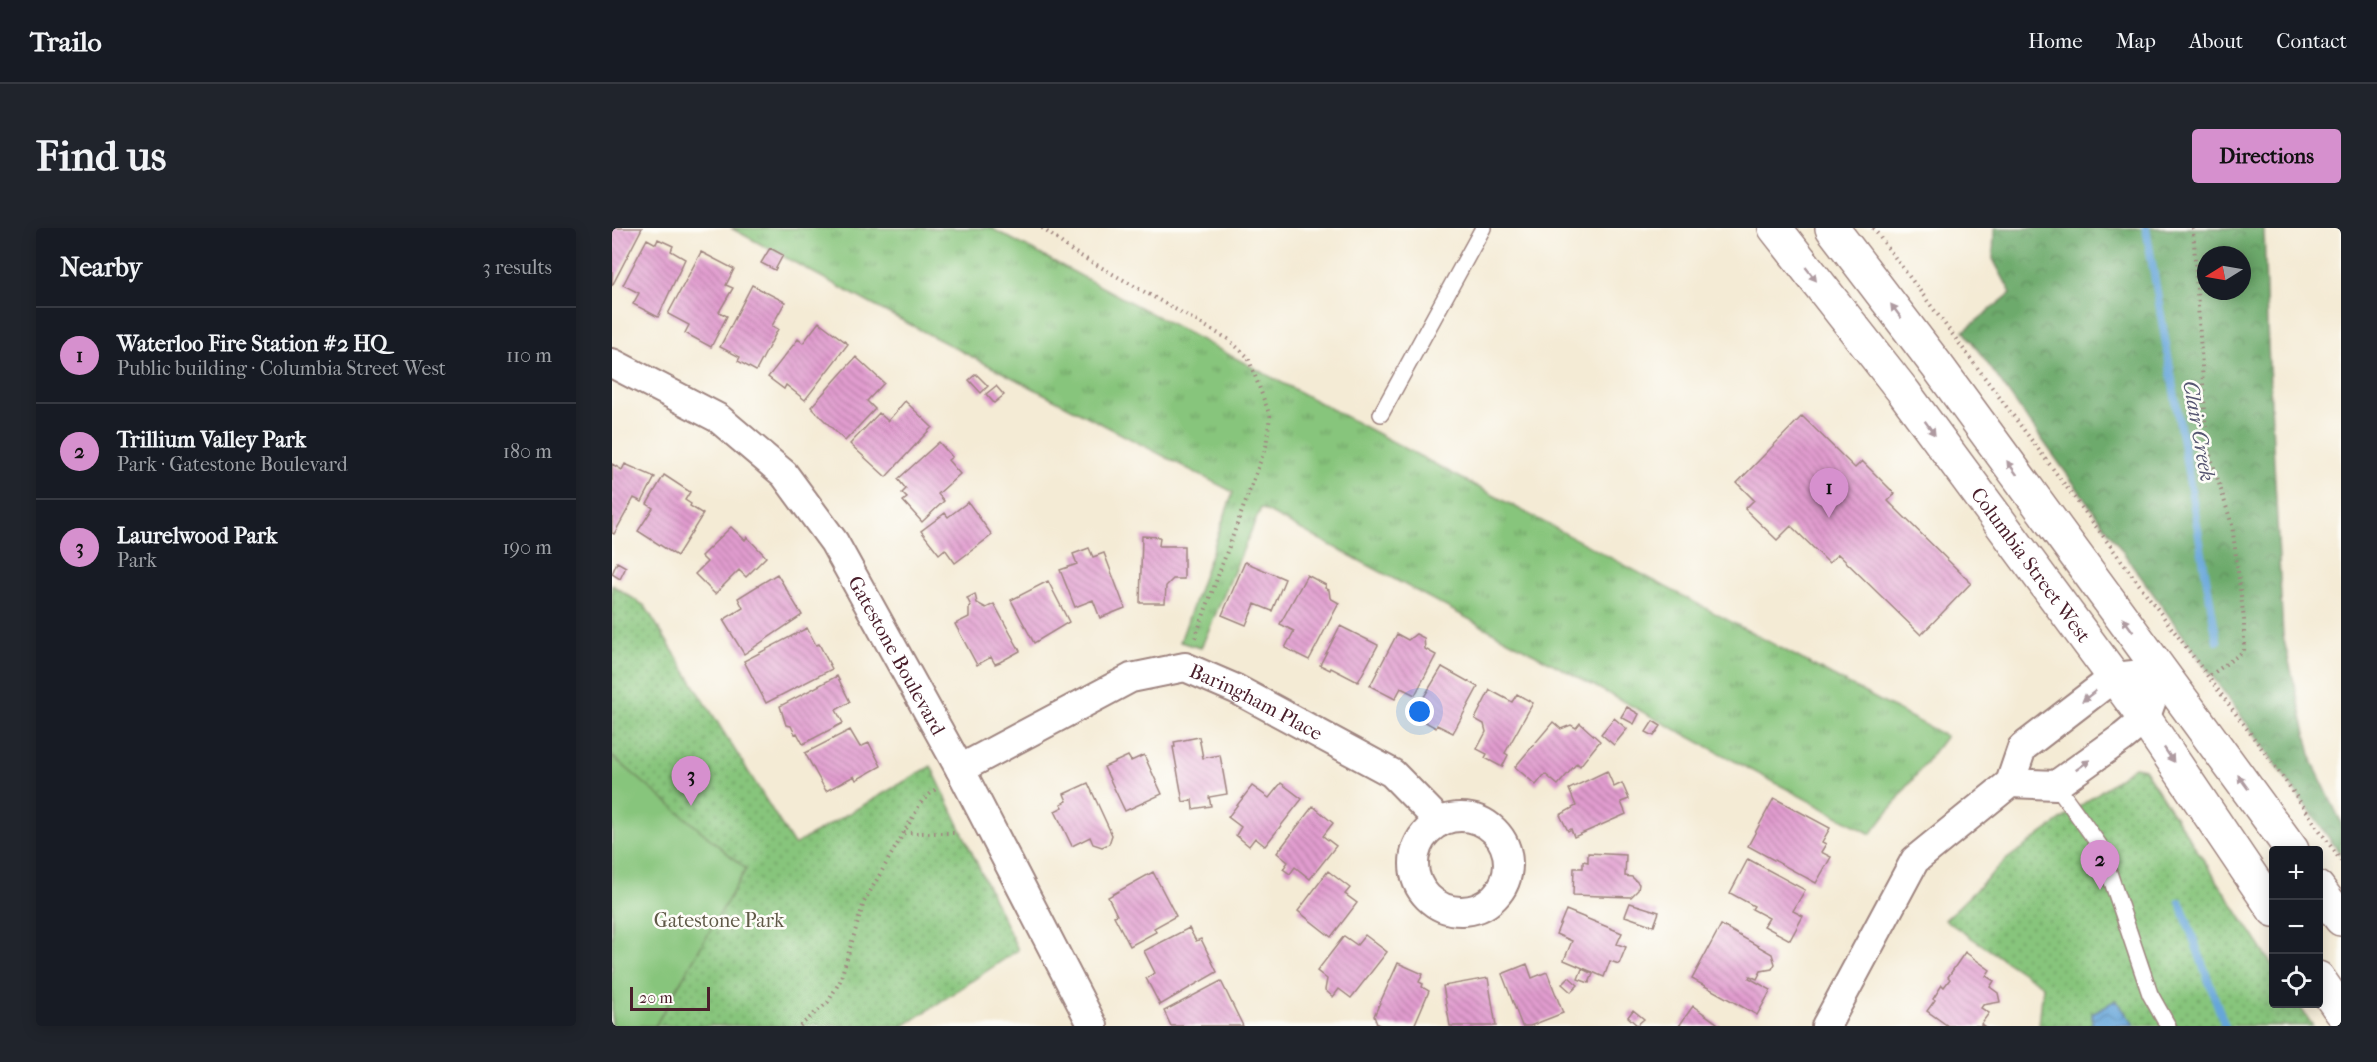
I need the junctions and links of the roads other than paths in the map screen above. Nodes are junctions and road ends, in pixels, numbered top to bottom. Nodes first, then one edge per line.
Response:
1 (1483, 228) edge
2 (1775, 228) edge
3 (1832, 228) edge
4 (612, 363) edge
5 (1938, 367) junction
6 (1903, 391) junction
7 (1381, 414) dead end
8 (2162, 672) junction
9 (2114, 677) junction
10 (2145, 719) junction
11 (960, 769) junction
12 (2010, 783) junction
13 (2056, 785) junction
14 (1440, 822) dead end
15 (2289, 846) edge
16 (2323, 894) edge
17 (2269, 903) edge
18 (2341, 919) edge
19 (2323, 984) edge
20 (2341, 1011) edge
21 (1093, 1026) edge
22 (1826, 1026) edge
23 (2168, 1026) edge

1 - 7 lane
2 -> 6 main road, Columbia Street West
5 -> 3 main road
4 - 11 street, Gatestone Boulevard
5 - 6 main road
8 -> 5 main road
6 -> 9 main road, Columbia Street West
8 - 9 street
8 - 10 street
15 -> 8 main road
9 - 10 main road, Columbia Street West
9 -> 12 street
13 -> 10 street
10 -> 17 main road, Columbia Street West
11 - 14 street, Baringham Place
11 - 21 street, Gatestone Boulevard
12 - 13 street
12 - 22 street
13 - 23 lane
16 - 18 main road
19 - 20 main road

